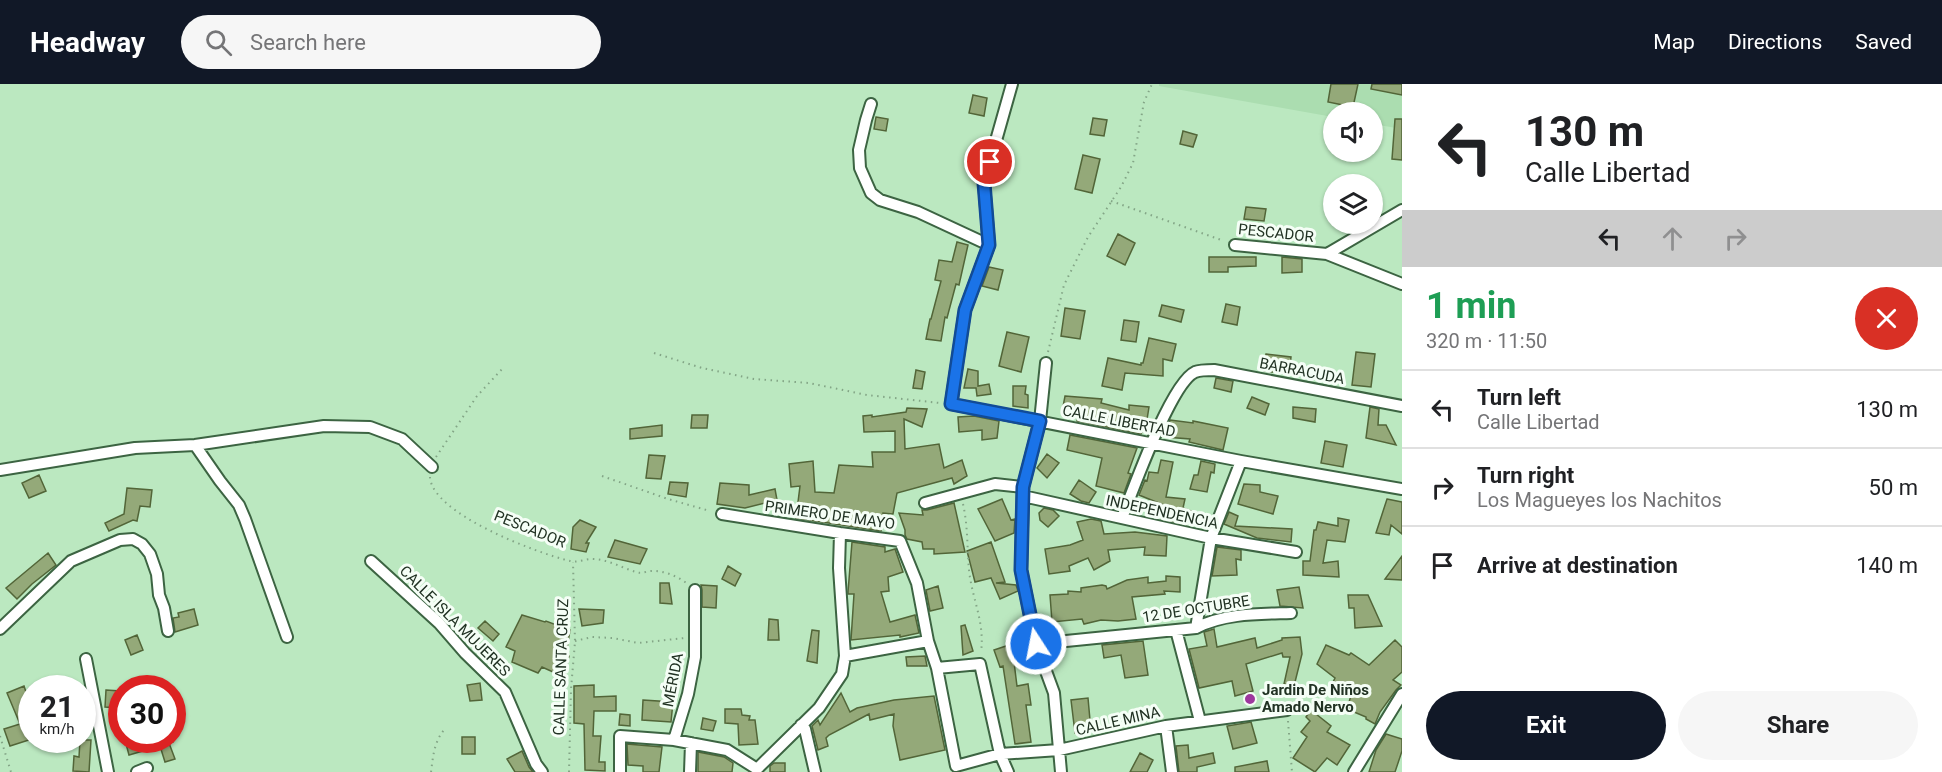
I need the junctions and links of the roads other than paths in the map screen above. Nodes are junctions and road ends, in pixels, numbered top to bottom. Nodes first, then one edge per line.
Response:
1 (1012, 84) edge
2 (872, 104) dead end
3 (1402, 210) edge
4 (989, 245) junction
5 (1235, 245) road end
6 (1327, 254) junction
7 (1402, 284) edge
8 (1046, 363) road end
9 (1402, 406) edge
10 (1040, 421) junction
11 (1151, 442) junction
12 (195, 445) junction
13 (1241, 460) junction
14 (432, 467) road end
15 (0, 470) edge
16 (1402, 489) edge
17 (1023, 492) junction
18 (925, 502) dead end
19 (722, 514) road end
20 (1122, 518) junction
21 (840, 533) junction
22 (1211, 538) junction
23 (1296, 552) dead end
24 (371, 561) dead end
25 (694, 590) road end
26 (1291, 613) dead end
27 (1196, 627) junction
28 (0, 629) edge
29 (1176, 630) junction
30 (168, 631) dead end
31 (287, 637) dead end
32 (928, 641) junction
33 (1036, 644) junction
34 (845, 656) junction
35 (87, 659) dead end
36 (937, 668) junction
37 (1402, 694) edge
38 (1287, 710) road end
39 (1200, 721) junction
40 (801, 725) junction
41 (1166, 726) junction
42 (674, 740) junction
43 (691, 743) junction
44 (1059, 750) junction
45 (1000, 754) junction
46 (956, 766) joint
47 (757, 770) edge
48 (108, 772) edge
49 (542, 772) edge
50 (620, 772) edge
51 (690, 772) edge
52 (815, 772) edge
53 (1008, 772) edge
54 (1061, 772) edge
55 (1172, 772) edge
56 (1354, 772) edge

1 - 4 street
2 - 4 street
3 - 6 street
4 - 10 street, CALLE LIBERTAD
5 - 6 street, PESCADOR
6 - 7 street, PESCADOR
8 - 10 street
9 - 11 street, BARRACUDA
10 - 11 street, CALLE LIBERTAD
10 - 17 street
11 - 13 street, CALLE LIBERTAD
11 - 20 street
12 - 14 street
12 - 15 street
12 - 31 street
13 - 16 street, CALLE LIBERTAD
13 - 22 street
17 - 18 street, INDEPENDENCIA
17 - 20 street, INDEPENDENCIA
17 - 33 street
19 - 21 street, PRIMERO DE MAYO
20 - 22 street, INDEPENDENCIA
21 - 32 street, PRIMERO DE MAYO
21 - 34 street
22 - 23 street, INDEPENDENCIA
22 - 27 street
24 - 49 street, CALLE ISLA MUJERES
25 - 42 street, MÉRIDA
26 - 27 street, 12 DE OCTUBRE
27 - 29 street, 12 DE OCTUBRE
28 - 30 street
29 - 33 street, 12 DE OCTUBRE
29 - 39 street
32 - 34 street
32 - 36 street, PRIMERO DE MAYO
33 - 44 street
34 - 40 street
35 - 48 street
36 - 45 street
36 - 46 street, PRIMERO DE MAYO
37 - 56 street
38 - 39 street, CALLE MINA
39 - 41 street, CALLE MINA
40 - 47 street
40 - 52 street
41 - 44 street, CALLE MINA
41 - 55 street
42 - 43 street
42 - 50 street
43 - 47 street
43 - 51 street
44 - 45 street, CALLE MINA
44 - 54 street
45 - 46 street, CALLE MINA
45 - 53 street

